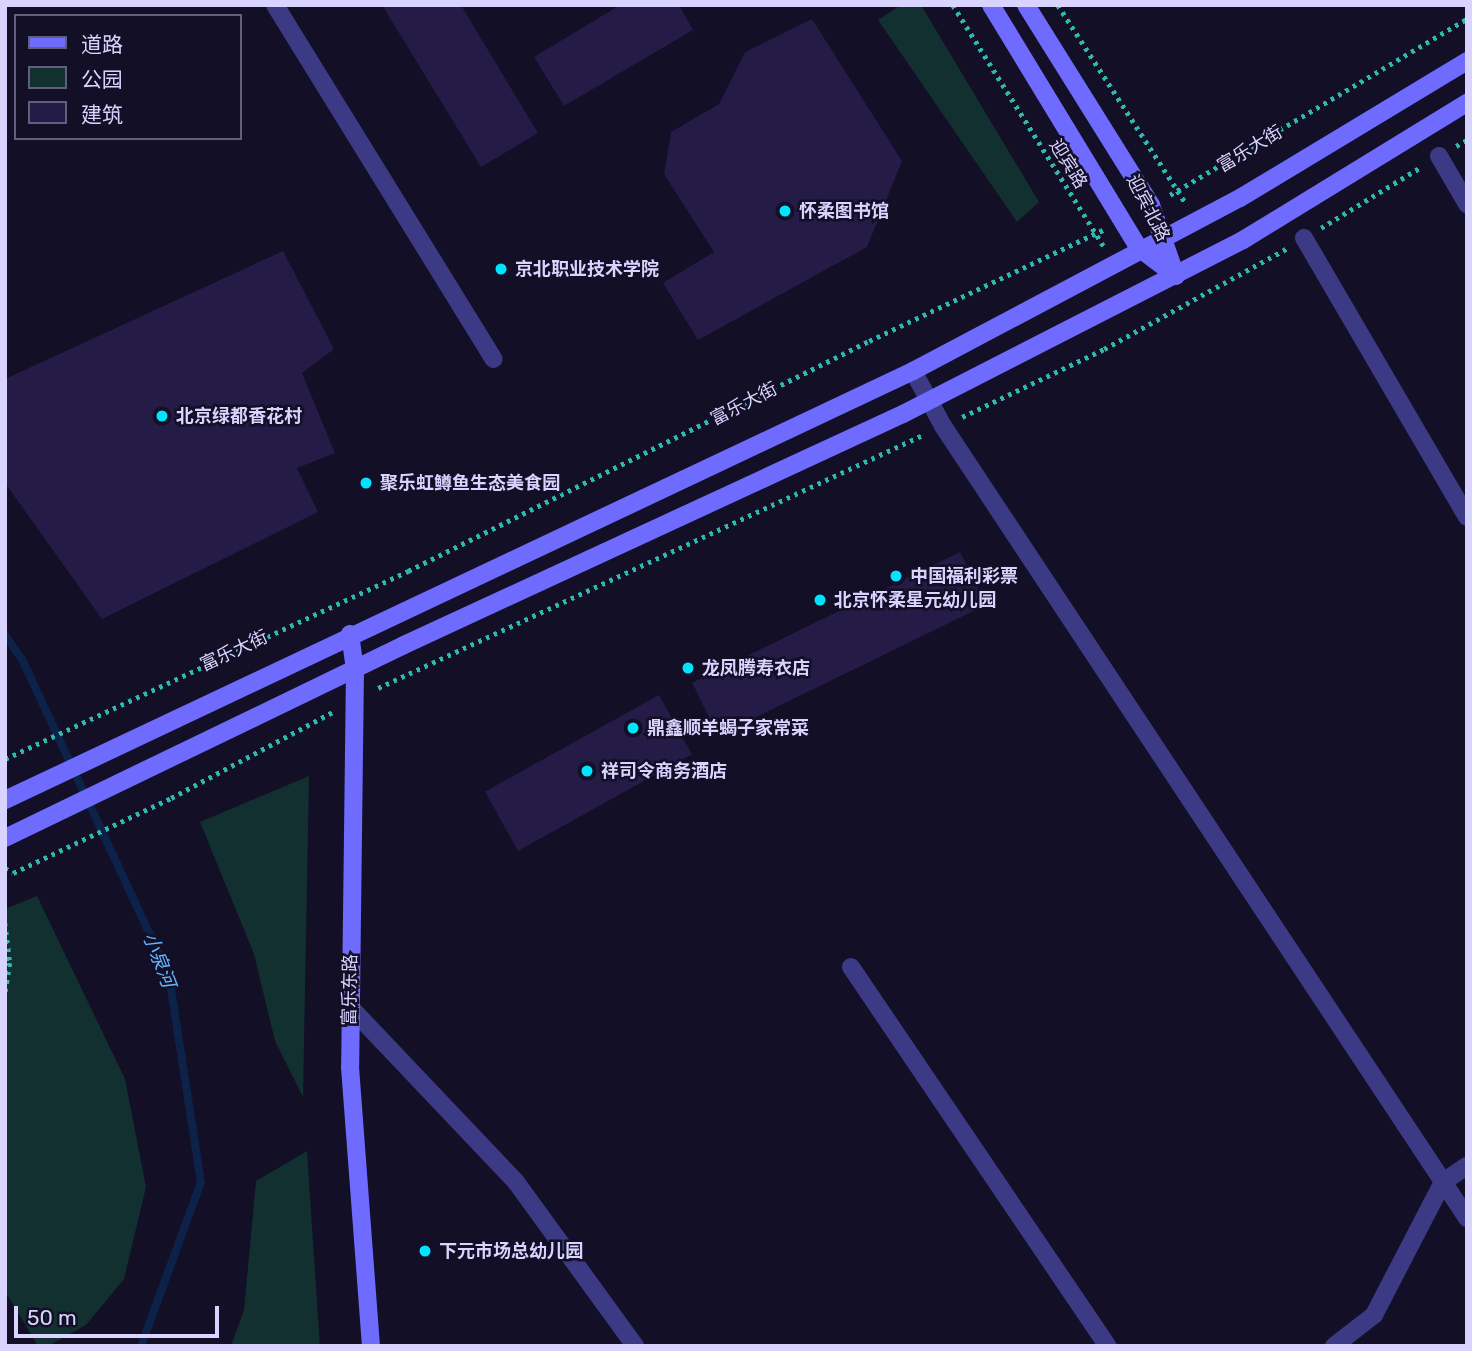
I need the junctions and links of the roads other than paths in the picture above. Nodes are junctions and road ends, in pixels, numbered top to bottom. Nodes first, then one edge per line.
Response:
1 (275, 5) edge
2 (991, 5) edge
3 (1026, 5) edge
4 (1467, 61) edge
5 (1467, 103) edge
6 (1439, 156) dead end
7 (1467, 204) edge
8 (1165, 235) junction
9 (1304, 238) dead end
10 (1139, 248) junction
11 (1176, 276) junction
12 (494, 359) dead end
13 (913, 371) junction
14 (928, 400) junction
15 (1467, 517) edge
16 (350, 634) junction
17 (355, 670) junction
18 (5, 800) edge
19 (5, 838) edge
20 (851, 967) dead end
21 (350, 1007) junction
22 (1467, 1166) edge
23 (1443, 1182) junction
24 (1467, 1218) edge
25 (371, 1346) edge
26 (635, 1346) edge
27 (1108, 1346) edge
28 (1334, 1346) edge

1 - 12 street
2 - 10 main road, 迎宾北路
3 - 8 main road, 迎宾北路
4 - 8 main road, 富乐大街
5 - 11 main road
6 - 7 street
8 - 10 main road, 富乐大街
8 - 11 main road, 迎宾北路
9 - 15 street
10 - 11 main road, 迎宾北路
10 - 13 main road, 富乐大街
11 - 14 main road
13 - 14 street
13 - 16 main road, 富乐大街
14 - 17 main road
14 - 23 street
16 - 17 main road, 富乐东路
16 - 18 main road, 富乐大街
17 - 19 main road
17 - 21 main road, 富乐东路
20 - 27 street
21 - 25 main road, 富乐东路
21 - 26 street
22 - 23 street
23 - 24 street
23 - 28 street

